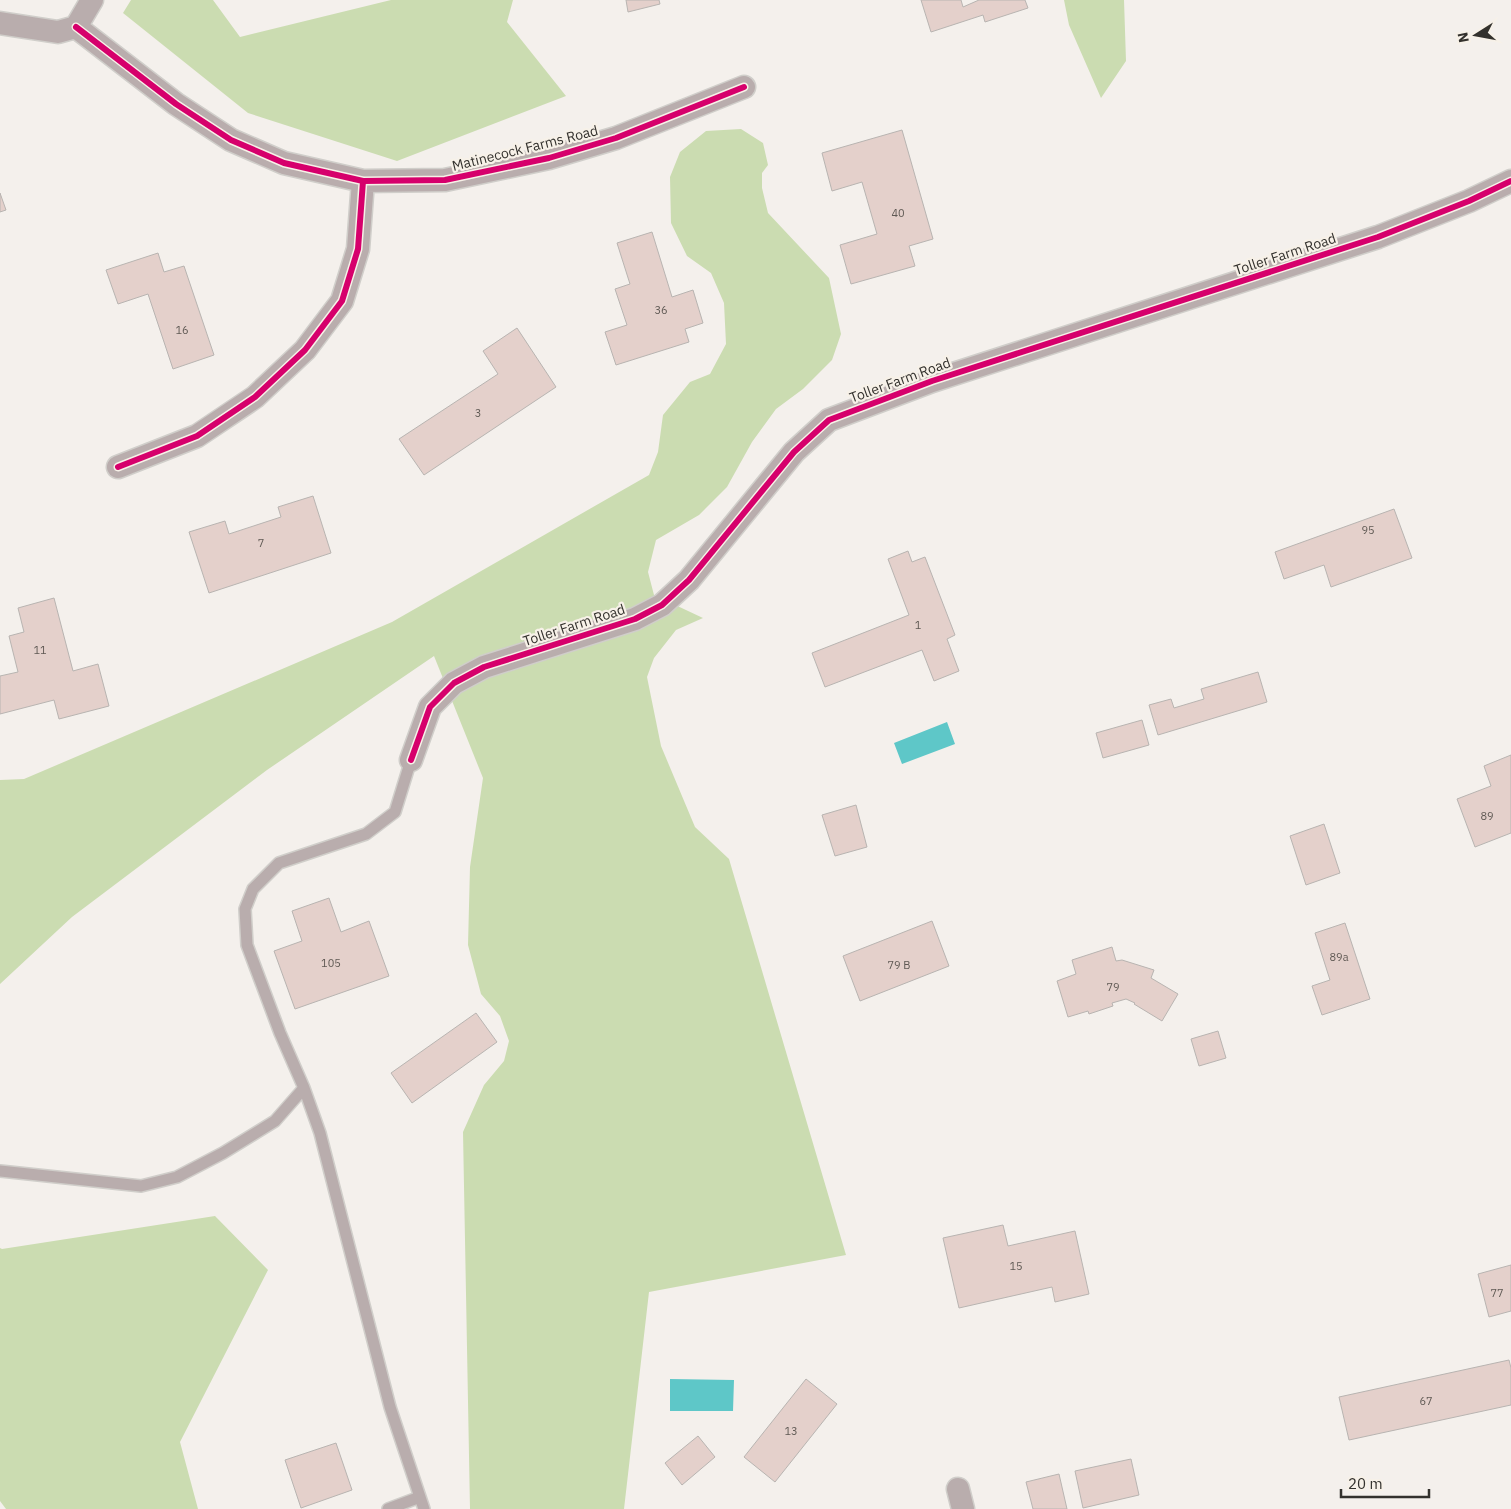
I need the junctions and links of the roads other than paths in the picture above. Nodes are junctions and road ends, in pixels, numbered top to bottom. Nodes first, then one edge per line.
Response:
1 (92, 0) edge
2 (0, 23) edge
3 (76, 27) junction
4 (744, 87) dead end
5 (363, 181) junction
6 (1511, 181) edge
7 (118, 467) dead end
8 (410, 760) joint
9 (304, 1088) junction
10 (0, 1171) edge
11 (420, 1497) junction
12 (388, 1509) edge
13 (424, 1509) edge

1 - 3 street
2 - 3 street
3 - 5 street, Matinecock Farms Road
4 - 5 street, Matinecock Farms Road
5 - 7 street
6 - 8 street, Toller Farm Road
8 - 9 lane
9 - 10 lane
9 - 11 lane
11 - 12 lane
11 - 13 lane

